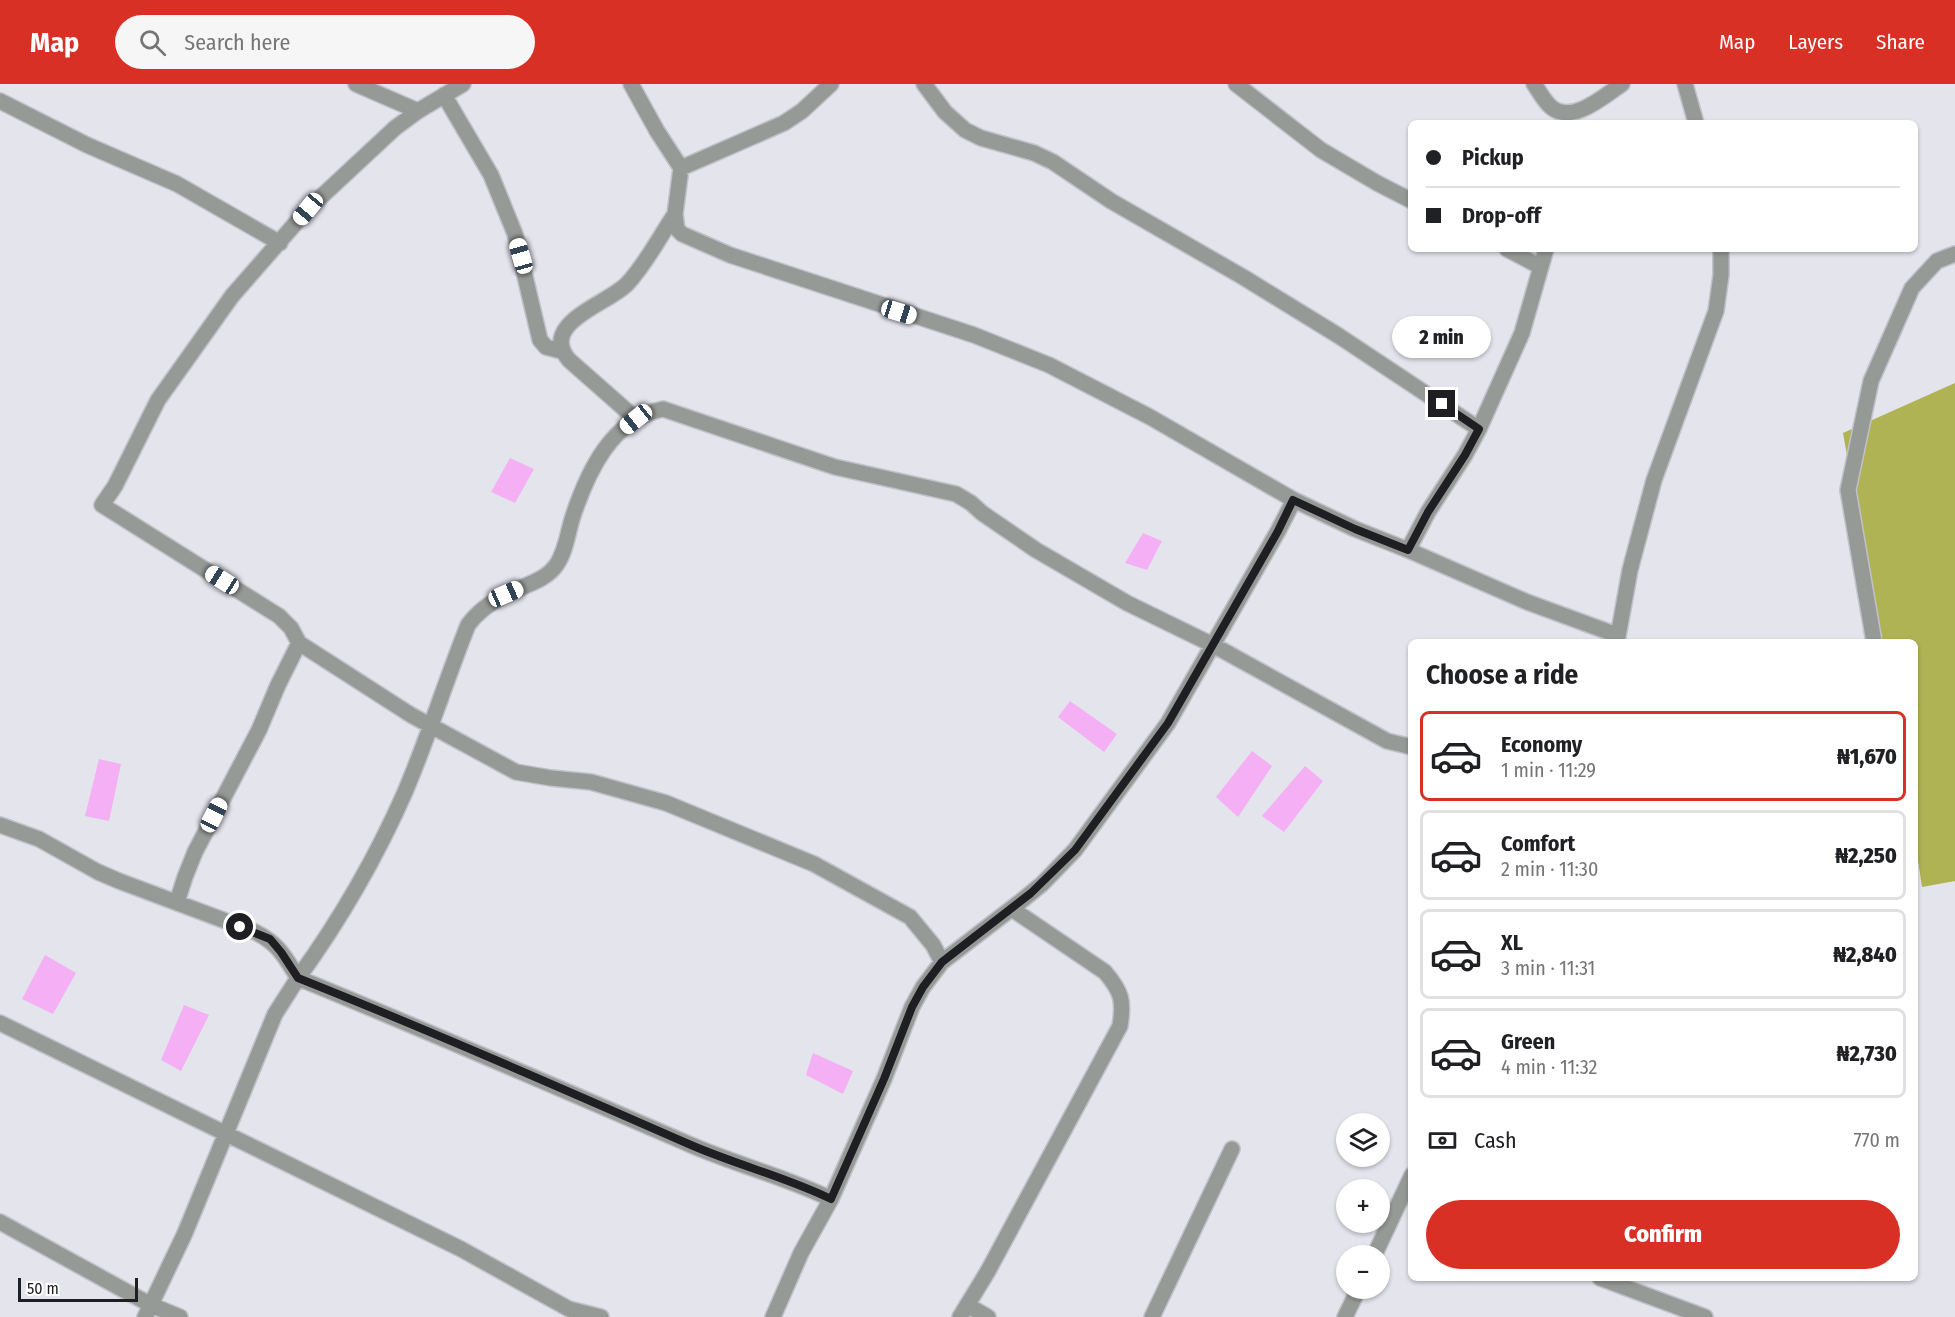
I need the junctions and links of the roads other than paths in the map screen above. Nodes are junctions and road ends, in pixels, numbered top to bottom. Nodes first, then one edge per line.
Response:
1 (356, 84) edge
2 (463, 84) edge
3 (631, 84) edge
4 (831, 84) edge
5 (924, 84) edge
6 (1534, 84) edge
7 (1622, 84) edge
8 (1685, 84) edge
9 (1248, 87) edge
10 (444, 95) junction
11 (0, 101) edge
12 (1586, 107) junction
13 (418, 111) junction
14 (1582, 120) edge
15 (1695, 120) edge
16 (681, 168) junction
17 (1408, 199) edge
18 (675, 214) junction
19 (280, 243) junction
20 (1513, 252) edge
21 (1545, 252) edge
22 (1721, 252) edge
23 (1955, 254) edge
24 (1541, 267) junction
25 (561, 351) junction
26 (636, 419) junction
27 (1479, 429) junction
28 (1293, 500) junction
29 (1408, 550) junction
30 (1617, 638) edge
31 (1873, 639) edge
32 (299, 643) junction
33 (1213, 645) junction
34 (430, 725) junction
35 (1408, 746) edge
36 (0, 825) edge
37 (177, 902) junction
38 (1012, 909) junction
39 (942, 962) junction
40 (298, 978) junction
41 (0, 1023) edge
42 (226, 1133) junction
43 (1232, 1149) dead end
44 (831, 1199) junction
45 (1405, 1206) edge
46 (0, 1222) edge
47 (1381, 1245) edge
48 (1608, 1281) edge
49 (1354, 1299) edge
50 (148, 1311) edge
51 (963, 1311) edge
52 (180, 1317) edge
53 (601, 1317) edge
54 (773, 1317) edge
55 (988, 1317) edge
56 (1152, 1317) edge
57 (1346, 1317) edge
58 (1705, 1317) edge

1 - 13 street
2 - 10 street
3 - 16 street
4 - 16 street
5 - 27 street
6 - 12 street
7 - 12 street
8 - 15 street
9 - 17 street
10 - 13 street
10 - 25 street
11 - 19 street
12 - 14 street
13 - 19 street
16 - 18 street
18 - 25 street
18 - 28 street
19 - 32 street
20 - 24 street
21 - 24 street
22 - 30 street
23 - 31 street
24 - 27 street
25 - 26 street
26 - 33 street
26 - 34 street
27 - 29 street
28 - 29 street
28 - 33 street
29 - 30 street
32 - 34 street
32 - 37 street
33 - 35 street
33 - 38 street
34 - 39 street
34 - 40 street
36 - 37 street
37 - 40 street
38 - 39 street
38 - 51 street
39 - 44 street
40 - 42 street
40 - 44 street
41 - 42 street
42 - 50 street
42 - 53 street
43 - 56 street
44 - 54 street
45 - 47 street
46 - 50 street
48 - 58 street
49 - 57 street
50 - 52 street
51 - 55 street

